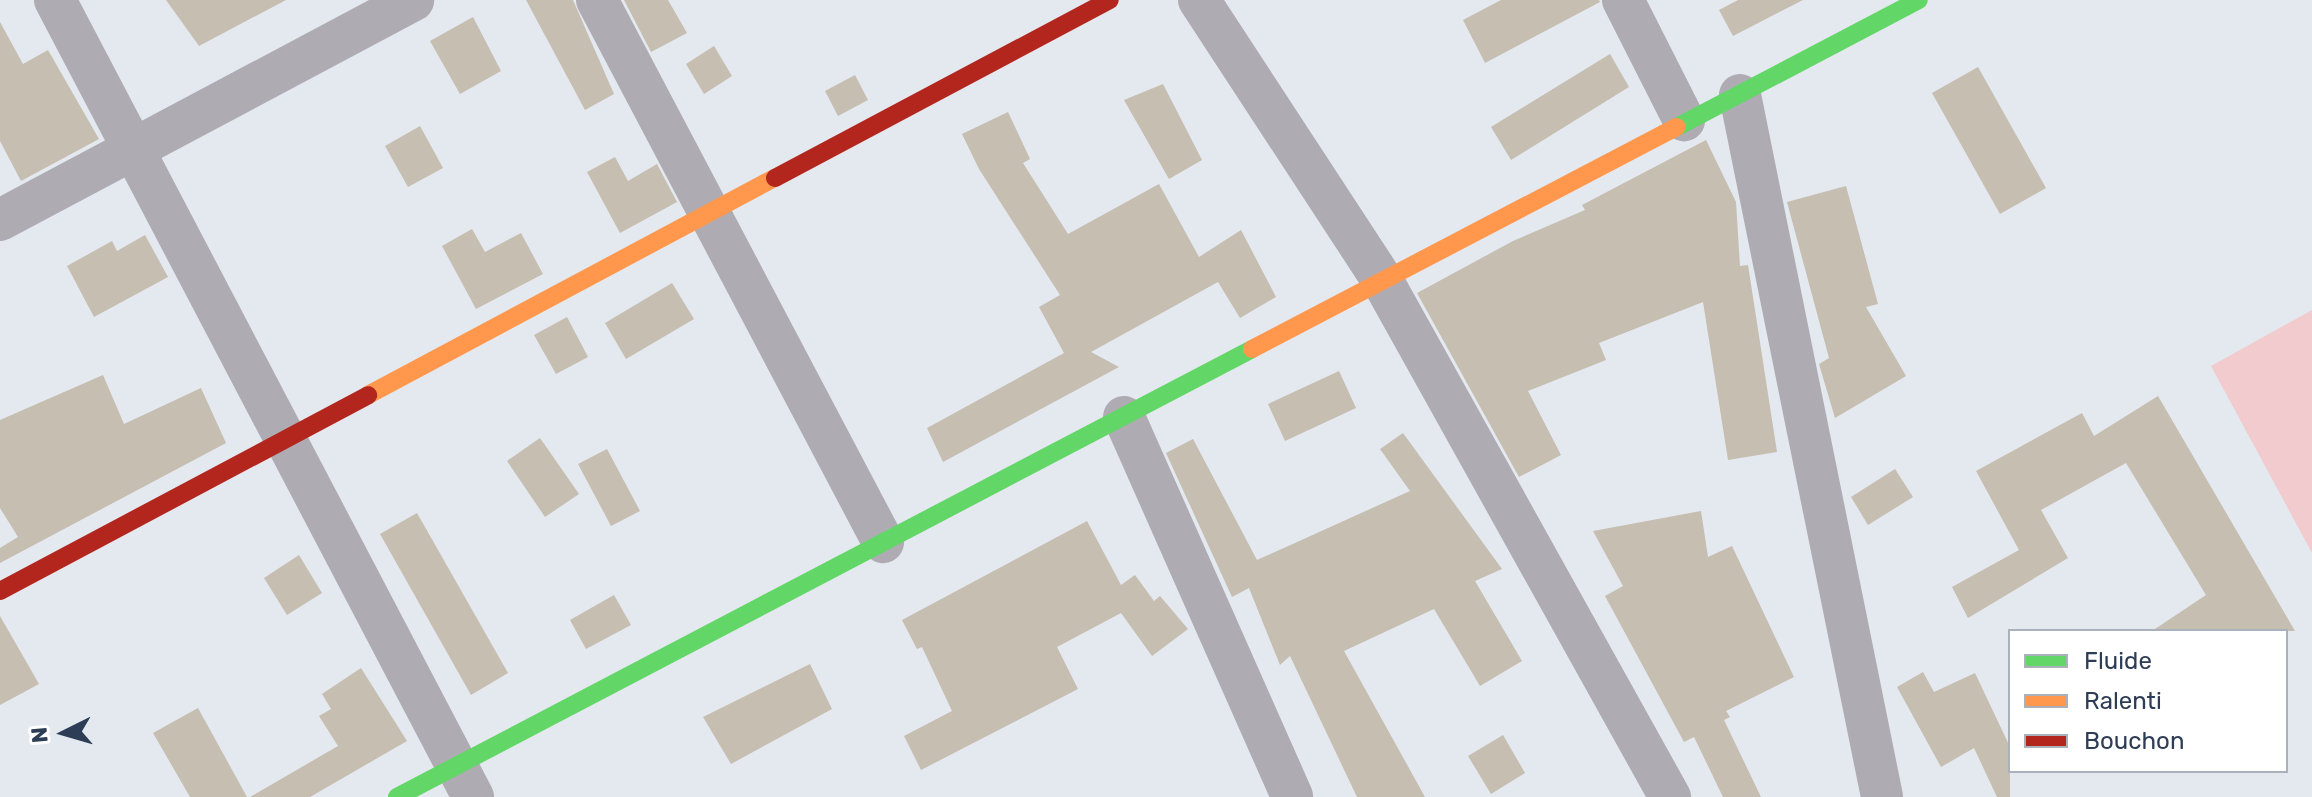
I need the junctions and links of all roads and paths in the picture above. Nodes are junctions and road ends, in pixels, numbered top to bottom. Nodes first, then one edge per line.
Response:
1 (55, 0) edge
2 (413, 0) edge
3 (597, 0) edge
4 (1110, 0) edge
5 (1199, 0) edge
6 (1623, 0) edge
7 (1919, 0) edge
8 (1740, 95) junction
9 (1684, 120) junction
10 (134, 149) junction
11 (710, 214) junction
12 (0, 220) edge
13 (1382, 280) junction
14 (1124, 417) junction
15 (288, 440) junction
16 (883, 542) junction
17 (0, 591) edge
18 (466, 780) edge
19 (397, 797) edge
20 (1292, 797) edge
21 (1670, 797) edge
22 (1882, 797) edge

1 - 10 street
2 - 10 street
3 - 11 street
4 - 11 main road
5 - 13 street
6 - 9 street
7 - 8 main road
8 - 9 main road
8 - 22 street
9 - 13 main road
10 - 12 street
10 - 15 street
11 - 15 main road
11 - 16 street
13 - 14 main road
13 - 21 street
14 - 16 main road
14 - 20 street
15 - 17 main road
15 - 18 street
16 - 18 main road
18 - 19 main road

